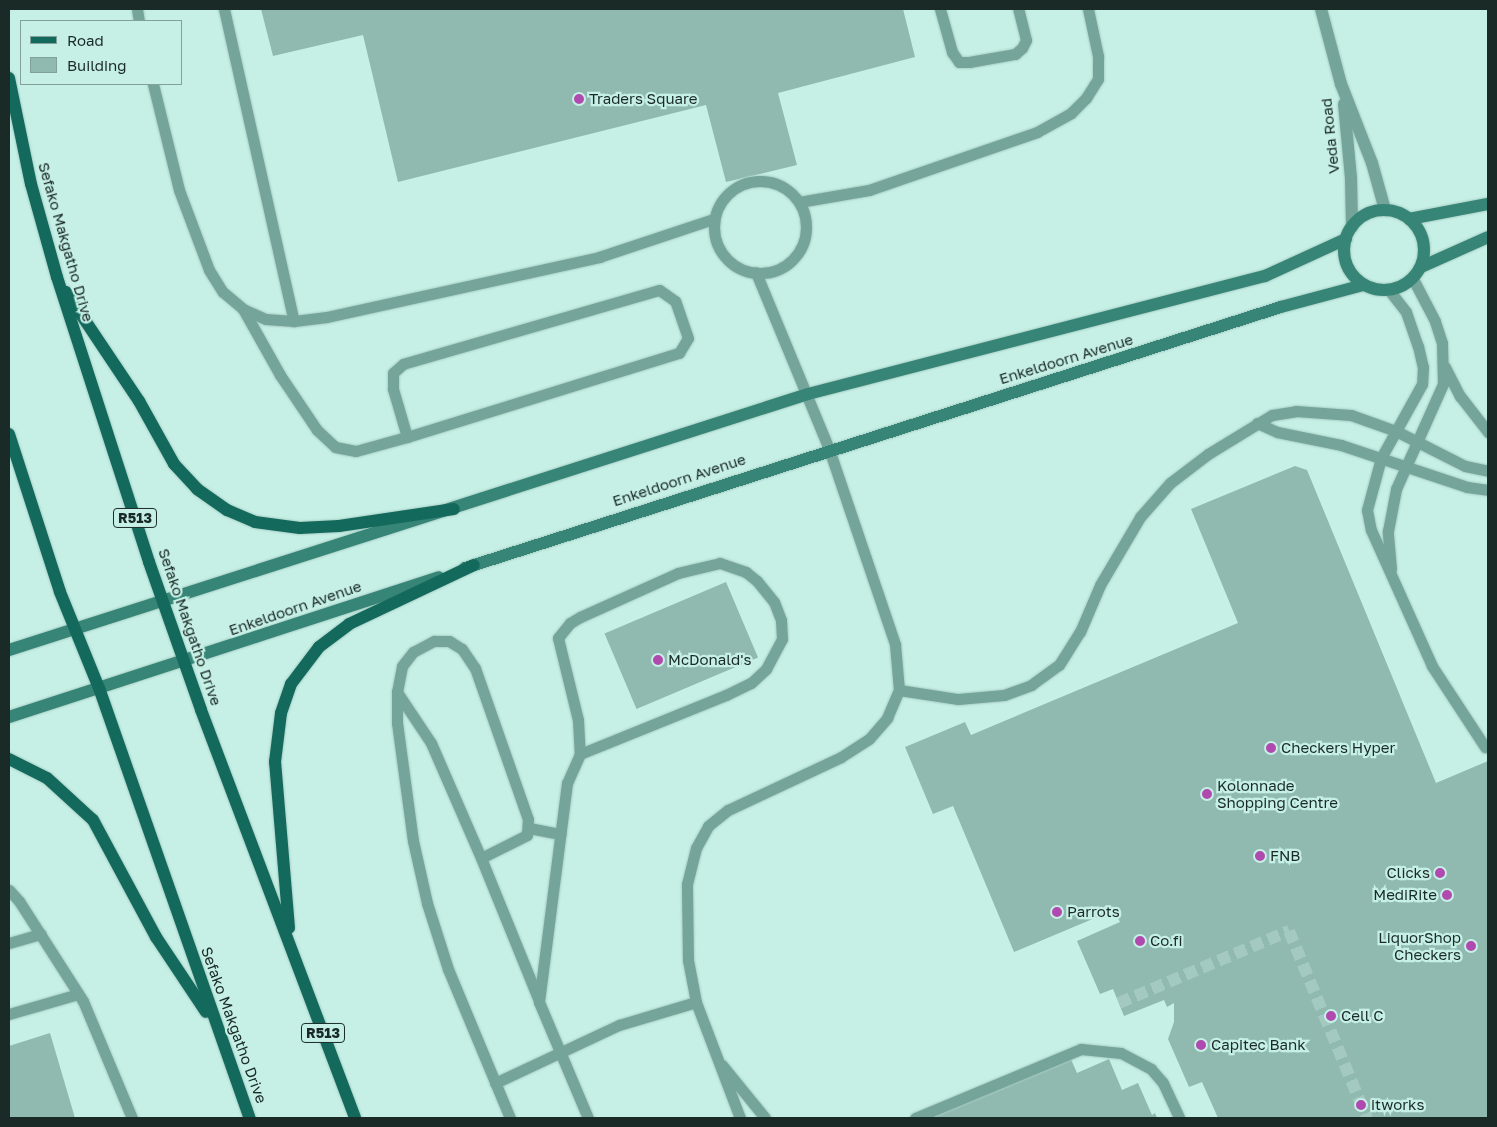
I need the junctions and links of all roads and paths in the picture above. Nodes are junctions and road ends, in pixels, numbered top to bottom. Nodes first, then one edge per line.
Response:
1 (224, 9) edge
2 (940, 9) edge
3 (1018, 9) edge
4 (1088, 9) edge
5 (1321, 9) edge
6 (9, 78) edge
7 (1341, 84) junction
8 (153, 85) edge
9 (799, 202) junction
10 (1488, 204) edge
11 (1385, 210) junction
12 (713, 219) junction
13 (1409, 219) junction
14 (1352, 227) junction
15 (1488, 237) edge
16 (1346, 239) junction
17 (1421, 267) junction
18 (756, 273) junction
19 (56, 277) junction
20 (1413, 278) junction
21 (1363, 285) junction
22 (1390, 290) junction
23 (242, 309) junction
24 (294, 321) junction
25 (1444, 365) junction
26 (808, 394) junction
27 (1257, 423) junction
28 (1396, 431) junction
29 (1488, 432) edge
30 (9, 434) edge
31 (407, 437) junction
32 (1419, 442) junction
33 (829, 449) junction
34 (1381, 458) junction
35 (1406, 466) junction
36 (1488, 472) edge
37 (1488, 490) edge
38 (454, 509) junction
39 (474, 565) junction
40 (1392, 572) junction
41 (163, 602) junction
42 (76, 630) junction
43 (9, 650) edge
44 (184, 662) junction
45 (99, 688) junction
46 (899, 690) junction
47 (397, 692) junction
48 (9, 717) edge
49 (1485, 747) dead end
50 (580, 754) junction
51 (9, 759) edge
52 (529, 828) junction
53 (560, 834) junction
54 (481, 858) junction
55 (9, 890) edge
56 (41, 934) junction
57 (9, 943) edge
58 (291, 948) junction
59 (78, 994) junction
60 (539, 1002) junction
61 (696, 1002) junction
62 (9, 1014) edge
63 (215, 1024) junction
64 (560, 1052) junction
65 (713, 1054) junction
66 (495, 1083) junction
67 (132, 1118) edge
68 (250, 1118) edge
69 (355, 1118) edge
70 (510, 1118) edge
71 (588, 1118) edge
72 (740, 1118) edge
73 (764, 1118) edge
74 (915, 1118) edge
75 (1179, 1118) edge

1 - 24 lane
2 - 3 lane
4 - 9 lane
5 - 7 street
6 - 19 main road, Sefako Makgatho Drive / R513
7 - 11 street, Veda Road
7 - 14 street, Veda Road
8 - 23 lane
9 - 12 lane
9 - 18 lane
10 - 13 street
11 - 13 street
11 - 14 street
12 - 18 lane
12 - 24 lane
13 - 17 street
14 - 16 street
15 - 17 street
16 - 21 street
16 - 26 street, Enkeldoorn Avenue
17 - 20 street
18 - 26 lane
19 - 38 main road
19 - 41 main road, Sefako Makgatho Drive / R513
20 - 22 street
20 - 25 lane
21 - 22 street
21 - 33 street, Enkeldoorn Avenue
22 - 28 lane
23 - 24 lane
23 - 31 lane
25 - 29 lane
25 - 32 lane
26 - 33 lane
26 - 38 street, Enkeldoorn Avenue
27 - 28 lane
27 - 34 lane
27 - 46 lane
28 - 32 lane
28 - 34 lane
30 - 42 main road, Sefako Makgatho Drive
31 - 31 lane
32 - 35 lane
32 - 36 lane
33 - 39 street, Enkeldoorn Avenue
33 - 46 lane
34 - 35 lane
34 - 40 lane
35 - 37 lane
35 - 40 lane
38 - 41 street, Enkeldoorn Avenue
39 - 44 street, Enkeldoorn Avenue
39 - 58 main road
40 - 49 lane
41 - 42 street, Enkeldoorn Avenue
41 - 44 main road, Sefako Makgatho Drive / R513
42 - 43 street, Enkeldoorn Avenue
42 - 45 main road, Sefako Makgatho Drive
44 - 45 street, Enkeldoorn Avenue
44 - 58 main road, Sefako Makgatho Drive / R513
45 - 48 street, Enkeldoorn Avenue
45 - 63 main road, Sefako Makgatho Drive
46 - 61 lane
47 - 52 lane
47 - 54 lane
47 - 66 lane
50 - 50 lane
50 - 53 lane
51 - 63 main road
52 - 53 lane
52 - 54 lane
53 - 60 lane
54 - 60 lane
55 - 56 lane
56 - 57 lane
56 - 59 lane
58 - 69 main road, Sefako Makgatho Drive / R513
59 - 62 lane
59 - 67 lane
60 - 64 lane
61 - 64 lane
61 - 65 lane
63 - 68 main road, Sefako Makgatho Drive
64 - 66 lane
64 - 71 lane
65 - 72 lane
65 - 73 lane
66 - 70 lane
74 - 75 lane

